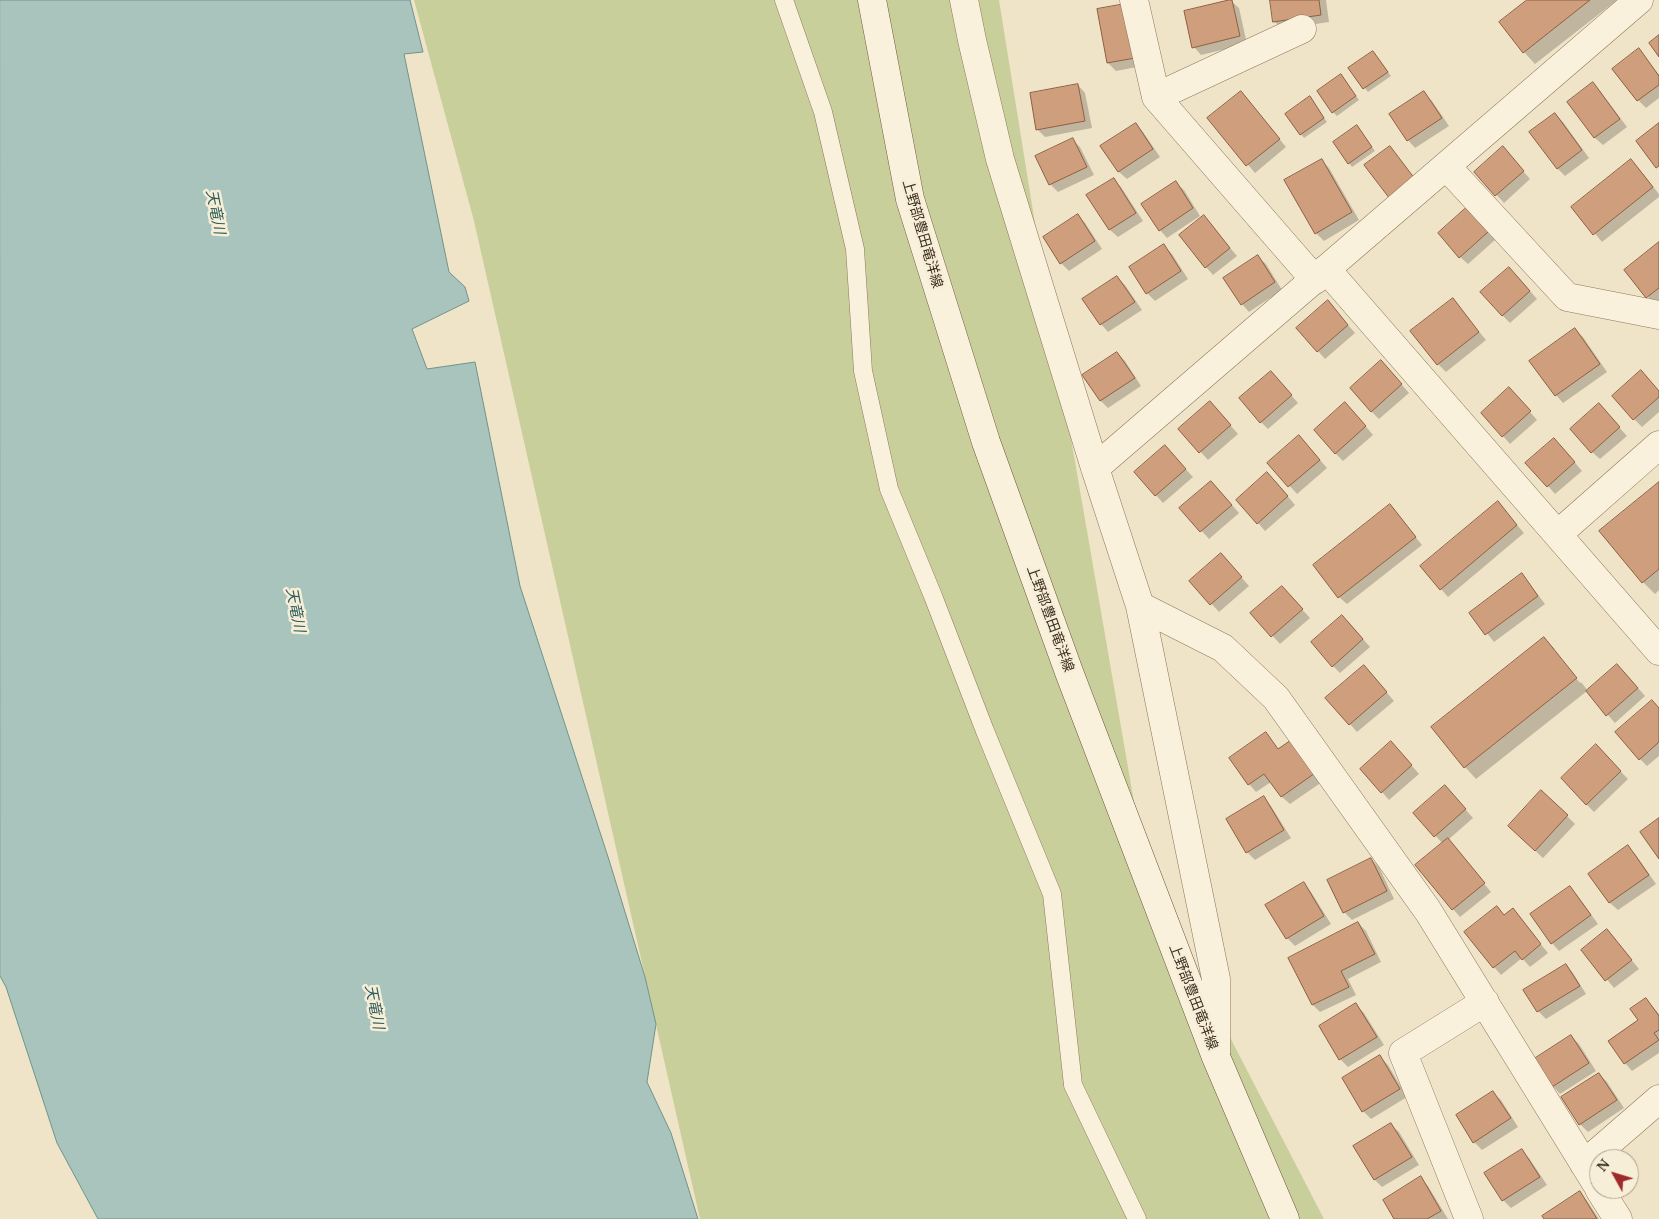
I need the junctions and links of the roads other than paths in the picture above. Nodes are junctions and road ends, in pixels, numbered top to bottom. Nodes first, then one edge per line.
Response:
1 (784, 0) edge
2 (872, 0) edge
3 (964, 0) edge
4 (1134, 0) edge
5 (1639, 0) edge
6 (1302, 29) dead end
7 (1156, 97) junction
8 (1446, 166) junction
9 (1320, 274) junction
10 (1659, 315) edge
11 (1659, 445) edge
12 (1096, 468) junction
13 (1558, 534) junction
14 (1140, 606) junction
15 (1659, 651) edge
16 (1485, 1002) junction
17 (1216, 1057) junction
18 (1659, 1099) edge
19 (1584, 1164) junction
20 (1589, 1172) edge
21 (1605, 1199) edge
22 (1137, 1219) edge
23 (1285, 1219) edge
24 (1469, 1219) edge
25 (1618, 1219) edge

1 - 22 lane
2 - 17 street, 上野部豊田竜洋線
3 - 12 street
4 - 7 street
5 - 8 street
6 - 7 street
7 - 9 street
8 - 9 street
8 - 10 street
9 - 12 street
9 - 13 street
11 - 13 street
12 - 14 street
13 - 15 street
14 - 16 street
14 - 17 street
16 - 19 street
16 - 24 street
17 - 23 street, 上野部豊田竜洋線
18 - 19 street
19 - 20 street
21 - 25 street

